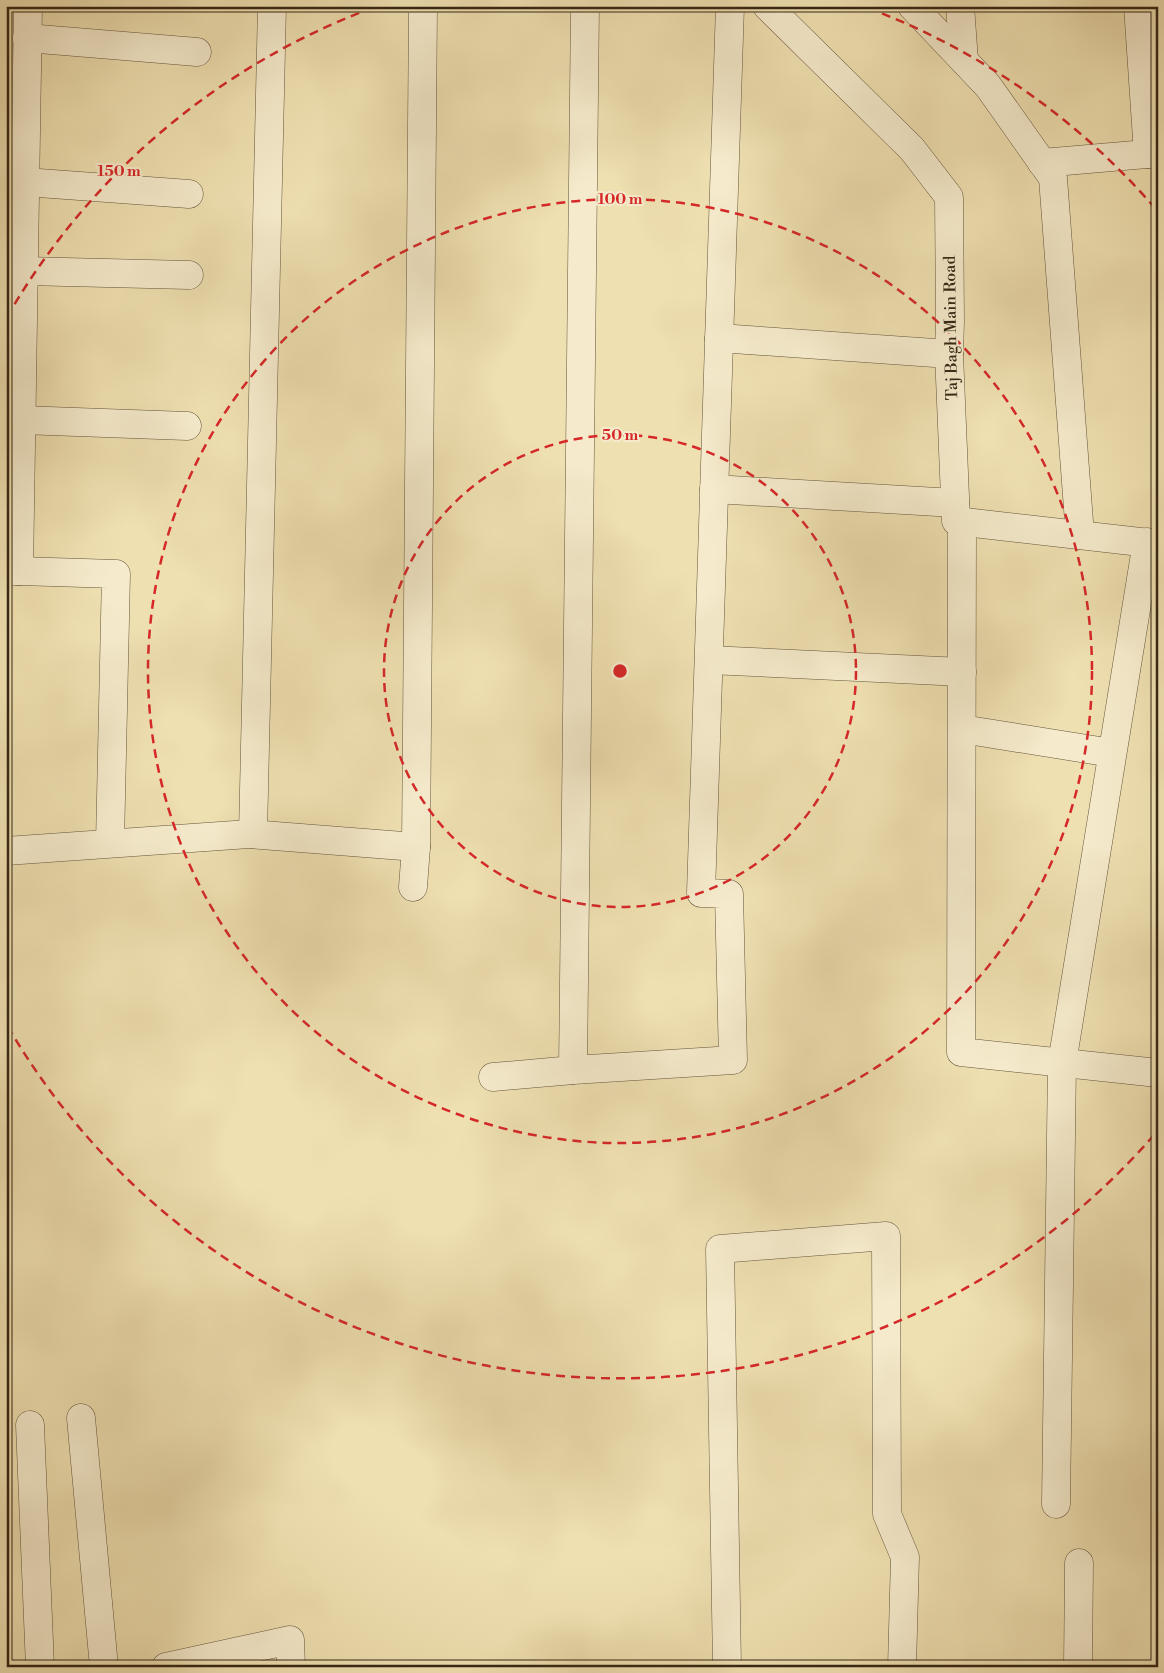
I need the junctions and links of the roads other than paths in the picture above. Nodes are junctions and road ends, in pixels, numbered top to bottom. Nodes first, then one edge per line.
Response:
1 (28, 6) edge
2 (272, 6) edge
3 (423, 6) edge
4 (584, 6) edge
5 (730, 6) edge
6 (767, 6) edge
7 (912, 6) edge
8 (960, 6) edge
9 (1138, 6) edge
10 (28, 38) junction
11 (197, 52) dead end
12 (964, 61) junction
13 (1153, 153) edge
14 (1042, 163) junction
15 (25, 182) junction
16 (189, 194) dead end
17 (24, 271) junction
18 (189, 275) dead end
19 (719, 338) junction
20 (949, 354) junction
21 (21, 420) junction
22 (186, 426) dead end
23 (714, 489) junction
24 (959, 512) junction
25 (1080, 535) junction
26 (1152, 543) edge
27 (13, 571) edge
28 (709, 660) junction
29 (962, 672) junction
30 (962, 728) junction
31 (1112, 753) junction
32 (253, 834) junction
33 (110, 843) junction
34 (416, 847) junction
35 (6, 850) edge
36 (413, 887) dead end
37 (1062, 1063) junction
38 (573, 1070) junction
39 (1158, 1073) edge
40 (493, 1077) dead end
41 (81, 1418) dead end
42 (30, 1425) dead end
43 (1056, 1504) dead end
44 (1079, 1563) dead end
45 (40, 1667) edge
46 (104, 1667) edge
47 (166, 1667) edge
48 (291, 1667) edge
49 (727, 1667) edge
50 (902, 1667) edge
51 (1078, 1667) edge

1 - 10 street
2 - 32 street
3 - 34 street
4 - 38 street
5 - 19 street
6 - 20 street, Taj Bagh Main Road
7 - 12 street
8 - 12 street
9 - 13 street
10 - 11 street
10 - 15 street
12 - 14 street
13 - 14 street
14 - 25 street
15 - 16 street
15 - 17 street
17 - 18 street
17 - 21 street
19 - 20 street
19 - 23 street
20 - 24 street, Taj Bagh Main Road
21 - 22 street
21 - 27 street
23 - 24 street
23 - 28 street
24 - 25 street
24 - 29 street, Taj Bagh Main Road
25 - 26 street
26 - 31 street
27 - 33 street
28 - 29 street
28 - 38 street
29 - 30 street, Taj Bagh Main Road
30 - 31 street
30 - 37 street, Taj Bagh Main Road
31 - 37 street
32 - 33 street
32 - 34 street
33 - 35 street
34 - 36 street
37 - 39 street
37 - 43 street
38 - 40 street
41 - 46 street
42 - 45 street
44 - 51 street
47 - 48 street
49 - 50 street

